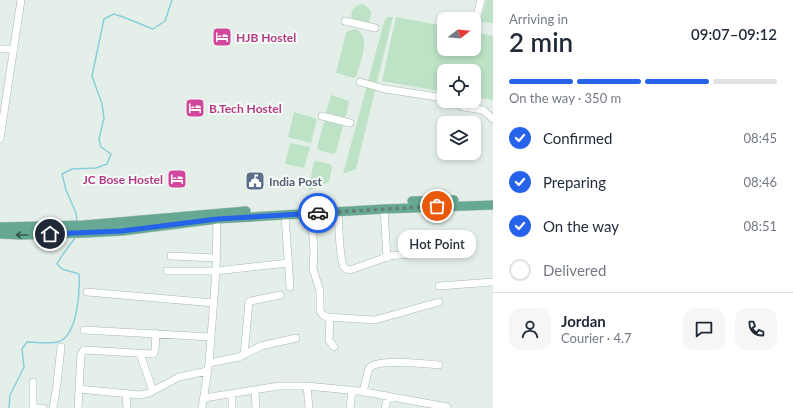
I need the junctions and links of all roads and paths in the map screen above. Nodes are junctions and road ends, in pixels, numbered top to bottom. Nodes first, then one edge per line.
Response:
1 (21, 0) edge
2 (481, 0) edge
3 (478, 12) edge
4 (345, 21) dead end
5 (375, 28) dead end
6 (0, 49) edge
7 (14, 49) junction
8 (360, 82) dead end
9 (437, 97) edge
10 (470, 108) edge
11 (2, 114) edge
12 (322, 116) dead end
13 (493, 119) edge
14 (350, 123) dead end
15 (0, 139) edge
16 (493, 199) edge
17 (493, 205) edge
18 (384, 208) junction
19 (338, 212) junction
20 (311, 213) junction
21 (285, 215) junction
22 (217, 216) junction
23 (0, 227) edge
24 (72, 229) junction
25 (0, 234) edge
26 (446, 250) dead end
27 (171, 256) dead end
28 (217, 258) junction
29 (387, 258) junction
30 (288, 263) junction
31 (167, 271) dead end
32 (216, 271) junction
33 (493, 282) edge
34 (439, 286) dead end
35 (290, 287) dead end
36 (87, 292) dead end
37 (280, 295) dead end
38 (439, 302) dead end
39 (214, 303) junction
40 (330, 318) junction
41 (84, 330) dead end
42 (156, 333) junction
43 (211, 338) junction
44 (296, 338) dead end
45 (61, 347) dead end
46 (334, 347) dead end
47 (140, 354) junction
48 (244, 355) junction
49 (209, 363) junction
50 (439, 365) dead end
51 (207, 371) junction
52 (34, 382) dead end
53 (308, 386) junction
54 (79, 389) junction
55 (352, 390) junction
56 (153, 391) junction
57 (255, 391) junction
58 (363, 392) junction
59 (126, 393) junction
60 (232, 395) junction
61 (388, 396) junction
62 (204, 398) junction
63 (447, 407) dead end
64 (33, 408) edge
65 (43, 408) edge
66 (53, 408) edge
67 (78, 408) edge
68 (127, 408) edge
69 (202, 408) edge
70 (232, 408) edge
71 (256, 408) edge
72 (309, 408) edge
73 (350, 408) edge
74 (385, 408) edge

1 - 7 street
2 - 3 street
4 - 5 street
6 - 7 street
7 - 11 street
8 - 9 street
10 - 13 street
11 - 15 street
12 - 14 street
16 - 22 main road
17 - 18 main road
18 - 19 main road
18 - 29 street
19 - 20 main road
19 - 29 street
20 - 21 main road
20 - 40 street
21 - 22 main road
21 - 30 street
22 - 24 main road
22 - 28 street
23 - 24 main road
24 -> 25 main road
26 - 29 street
27 - 28 street
28 - 32 street
30 - 32 street
30 - 35 street
31 - 32 street
32 - 39 street
33 - 34 street
36 - 39 street
37 - 48 street
38 - 40 street
39 - 43 street
40 - 46 street
41 - 42 street
42 - 43 street
42 - 47 street
43 - 49 street
44 - 48 street
45 - 66 street
47 - 54 street
47 - 56 street
48 - 49 street
49 - 51 street
50 - 58 street
51 - 56 street
51 - 62 street
52 - 64 street
53 - 55 street
53 - 57 street
53 - 72 street
54 - 59 street
54 - 67 street
55 - 58 street
55 - 73 street
56 - 59 street
57 - 60 street
57 - 71 street
58 - 61 street
59 - 68 street
60 - 62 street
60 - 70 street
61 - 63 street
61 - 74 street
62 - 69 street
64 - 65 street

